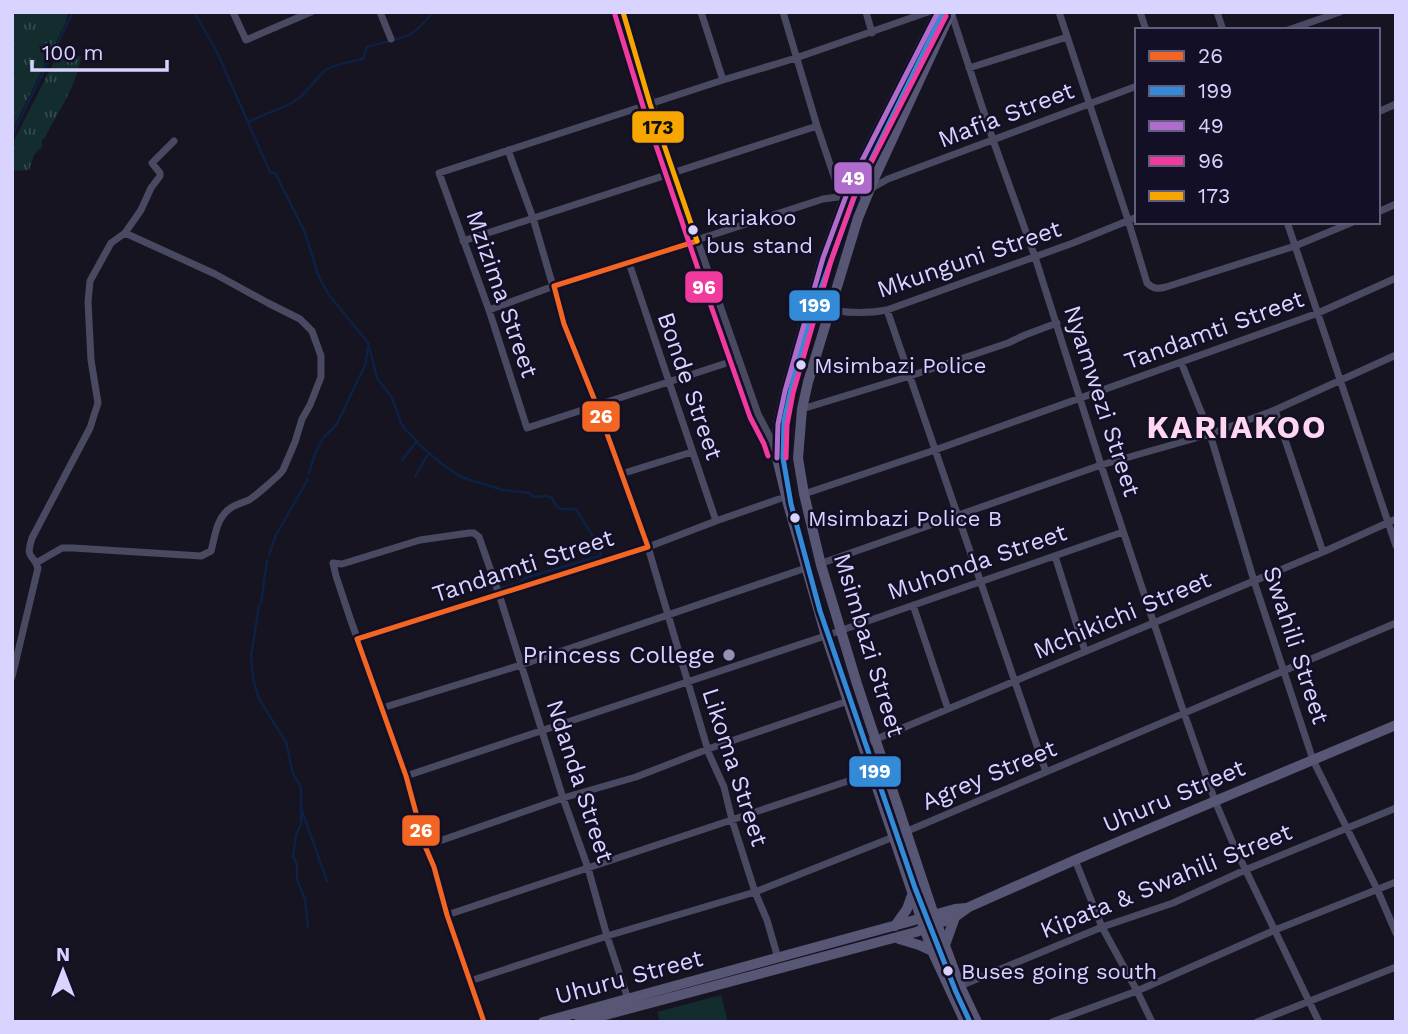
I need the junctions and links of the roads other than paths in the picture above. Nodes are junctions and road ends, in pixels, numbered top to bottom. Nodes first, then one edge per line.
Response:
1 (233, 12) edge
2 (311, 12) edge
3 (380, 12) edge
4 (622, 12) edge
5 (701, 12) edge
6 (783, 12) edge
7 (866, 12) edge
8 (928, 12) edge
9 (938, 12) edge
10 (951, 12) edge
11 (1059, 12) edge
12 (1340, 12) edge
13 (1315, 16) edge
14 (1292, 28) edge
15 (872, 33) junction
16 (1067, 37) junction
17 (391, 39) dead end
18 (796, 58) junction
19 (969, 68) junction
20 (723, 80) junction
21 (1135, 87) edge
22 (650, 104) junction
23 (1089, 104) junction
24 (1396, 104) edge
25 (1380, 111) edge
26 (817, 127) junction
27 (993, 140) junction
28 (174, 141) dead end
29 (508, 150) junction
30 (674, 173) junction
31 (870, 190) junction
32 (846, 194) junction
33 (1396, 204) edge
34 (1380, 211) edge
35 (533, 218) junction
36 (1135, 218) edge
37 (1128, 220) junction
38 (1288, 224) edge
39 (1348, 224) edge
40 (125, 233) junction
41 (463, 241) junction
42 (697, 241) junction
43 (1295, 246) junction
44 (1035, 257) junction
45 (629, 263) junction
46 (1396, 278) edge
47 (554, 286) junction
48 (810, 306) junction
49 (489, 310) junction
50 (830, 310) junction
51 (887, 310) junction
52 (1318, 313) junction
53 (1057, 323) junction
54 (1396, 355) edge
55 (739, 359) junction
56 (1181, 362) junction
57 (910, 376) junction
58 (1340, 379) junction
59 (669, 382) junction
60 (1081, 397) junction
61 (597, 406) junction
62 (802, 409) junction
63 (1275, 410) junction
64 (1210, 434) junction
65 (935, 450) junction
66 (692, 452) junction
67 (777, 458) junction
68 (1101, 465) junction
69 (621, 474) junction
70 (804, 494) junction
71 (779, 499) dead end
72 (958, 516) junction
73 (716, 521) junction
74 (1392, 521) edge
75 (1123, 531) junction
76 (1396, 546) edge
77 (648, 547) junction
78 (1323, 552) junction
79 (1055, 556) junction
80 (36, 563) junction
81 (821, 565) junction
82 (803, 569) dead end
83 (1254, 581) junction
84 (981, 582) junction
85 (499, 594) junction
86 (913, 605) junction
87 (668, 615) junction
88 (1153, 622) junction
89 (1396, 623) edge
90 (840, 631) junction
91 (825, 636) junction
92 (357, 639) junction
93 (1085, 651) junction
94 (521, 664) junction
95 (1284, 671) junction
96 (12, 677) edge
97 (1015, 680) junction
98 (687, 682) junction
99 (848, 701) junction
100 (382, 708) junction
101 (948, 709) junction
102 (1184, 713) junction
103 (1396, 725) edge
104 (542, 730) junction
105 (875, 740) junction
106 (862, 745) junction
107 (708, 749) junction
108 (1313, 760) junction
109 (1046, 772) junction
110 (872, 773) junction
111 (406, 776) junction
112 (564, 799) junction
113 (1215, 801) junction
114 (1396, 808) edge
115 (732, 820) junction
116 (1347, 828) junction
117 (907, 831) junction
118 (894, 837) junction
119 (425, 846) junction
120 (1075, 860) junction
121 (588, 868) junction
122 (1245, 870) junction
123 (1396, 882) edge
124 (1377, 889) junction
125 (755, 892) junction
126 (927, 892) junction
127 (912, 895) junction
128 (953, 914) junction
129 (447, 915) junction
130 (936, 919) junction
131 (922, 924) junction
132 (1102, 927) junction
133 (1275, 930) junction
134 (895, 932) junction
135 (1396, 933) edge
136 (607, 936) junction
137 (945, 944) junction
138 (932, 951) junction
139 (778, 958) junction
140 (1396, 967) edge
141 (470, 981) junction
142 (960, 986) junction
143 (1137, 991) junction
144 (628, 999) junction
145 (1309, 1002) junction
146 (484, 1022) edge
147 (543, 1022) edge
148 (579, 1022) edge
149 (965, 1022) edge
150 (977, 1022) edge
151 (1052, 1022) edge
152 (1152, 1022) edge
153 (1257, 1022) edge
154 (1319, 1022) edge

1 - 2 street
3 - 17 street
4 - 22 street
5 - 20 street
6 - 18 street
7 - 15 street
8 - 15 street
9 - 32 street, Msimbazi Street
10 - 19 street, Nyamwezi Street
10 - 31 street, Msimbazi Street
11 - 16 street
12 - 13 street
13 - 14 street
15 - 18 street
16 - 19 street
16 - 23 street
18 - 20 street
18 - 26 street
19 - 27 street, Nyamwezi Street
20 - 22 street
21 - 23 street, Mafia Street
22 - 29 street
22 - 30 street
23 - 27 street, Mafia Street
23 - 37 street
24 - 25 street
26 - 30 street
26 - 32 street
27 - 31 street, Mafia Street
27 - 44 street, Nyamwezi Street
28 - 40 street
29 - 35 street, Likoma Street
29 - 41 street, Mzizima Street
30 - 35 street
30 - 42 street
31 - 32 street, Mafia Street
31 - 50 street, Msimbazi Street
32 - 42 street
32 - 48 street, Msimbazi Street
33 - 34 street
35 - 41 street
35 - 47 street, Likoma Street
36 - 37 street, Mkunguni Street
37 - 43 street
37 - 44 street, Mkunguni Street
38 - 43 street
39 - 43 street
40 - 80 street
40 - 80 street
41 - 49 street, Mzizima Street
42 - 45 street
42 - 55 street
43 - 52 street
44 - 51 street, Mkunguni Street
44 - 53 street, Nyamwezi Street
45 - 47 street
45 - 59 street, Bonde Street
46 - 52 street, Tandamti Street
47 - 49 street
47 - 61 street, Likoma Street
48 - 50 street, Mkunguni Street
48 - 67 street, Msimbazi Street
49 - 61 street, Mzizima Street
50 - 51 street, Mkunguni Street
50 - 62 street, Msimbazi Street
51 - 57 street
52 - 56 street, Tandamti Street
52 - 58 street
53 - 57 street
53 - 60 street, Nyamwezi Street
54 - 58 street
55 - 59 street
55 - 67 street
56 - 60 street, Tandamti Street
56 - 64 street, Swahili Street
57 - 62 street
57 - 65 street
58 - 63 street
58 - 74 street
59 - 61 street
59 - 66 street, Bonde Street
60 - 65 street, Tandamti Street
60 - 68 street, Nyamwezi Street
61 - 69 street, Likoma Street
62 - 70 street, Msimbazi Street
63 - 64 street
63 - 78 street
64 - 68 street
64 - 83 street, Swahili Street
65 - 70 street, Tandamti Street
65 - 72 street
66 - 69 street
66 - 73 street, Bonde Street
67 - 91 street, Msimbazi Street
68 - 72 street
68 - 75 street, Nyamwezi Street
69 - 77 street, Likoma Street
70 - 81 street, Msimbazi Street
71 - 73 street, Tandamti Street
72 - 81 street
72 - 84 street
73 - 77 street, Tandamti Street
74 - 76 street
74 - 78 street, Mchikichi Street
75 - 79 street, Muhonda Street
75 - 88 street, Nyamwezi Street
77 - 85 street, Tandamti Street
77 - 87 street, Likoma Street
78 - 83 street, Mchikichi Street
79 - 84 street, Muhonda Street
79 - 93 street
80 - 96 street
81 - 90 street, Msimbazi Street
82 - 87 street
83 - 88 street, Mchikichi Street
83 - 95 street, Swahili Street
84 - 86 street, Muhonda Street
84 - 97 street
85 - 92 street, Tandamti Street
85 - 92 street, Ndanda Street
85 - 94 street, Ndanda Street
86 - 90 street, Muhonda Street
86 - 101 street
87 - 94 street
87 - 98 street, Likoma Street
88 - 93 street, Mchikichi Street
88 - 102 street, Nyamwezi Street
89 - 95 street, Agrey Street
90 - 91 street, Muhonda Street
90 - 105 street, Msimbazi Street
91 - 98 street, Muhonda Street
91 - 99 street, Msimbazi Street
92 - 100 street
93 - 97 street, Mchikichi Street
94 - 100 street
94 - 104 street, Ndanda Street
95 - 102 street, Agrey Street
95 - 108 street, Swahili Street
97 - 101 street, Mchikichi Street
97 - 109 street
98 - 104 street, Muhonda Street
98 - 107 street, Likoma Street
99 - 106 street, Msimbazi Street
99 - 107 street
100 - 111 street
101 - 105 street, Mchikichi Street
102 - 109 street, Agrey Street
102 - 113 street, Nyamwezi Street
103 - 108 street, Uhuru Street
104 - 111 street, Muhonda Street
104 - 112 street, Ndanda Street
105 - 106 street, Mchikichi Street
105 - 117 street, Msimbazi Street
106 - 110 street, Msimbazi Street
107 - 112 street
107 - 115 street, Likoma Street
108 - 113 street, Uhuru Street
108 - 116 street, Swahili Street
109 - 117 street, Agrey Street
110 - 115 street
110 - 118 street, Msimbazi Street
111 - 119 street
112 - 119 street
112 - 121 street, Ndanda Street
113 - 120 street, Uhuru Street
113 - 122 street, Nyamwezi Street
114 - 116 street, Kipata & Swahili Street
115 - 121 street
115 - 125 street, Likoma Street
116 - 122 street, Kipata & Swahili Street
116 - 124 street, Swahili Street
117 - 118 street, Agrey Street
117 - 126 street, Msimbazi Street
118 - 125 street, Agrey Street
118 - 127 street, Msimbazi Street
119 - 129 street
120 - 128 street, Uhuru Street
120 - 132 street
121 - 129 street
121 - 136 street, Ndanda Street
122 - 132 street, Kipata & Swahili Street
122 - 133 street, Nyamwezi Street
123 - 124 street
124 - 133 street
124 - 135 street, Swahili Street
125 - 136 street, Agrey Street
125 - 139 street, Likoma Street
126 - 128 street
126 - 130 street, Msimbazi Street
127 - 131 street, Msimbazi Street
127 - 134 street
128 - 130 street, Uhuru Street
128 - 137 street
129 - 141 street
130 - 131 street, Uhuru Street
130 - 137 street, Msimbazi Street
131 - 134 street, Uhuru Street
131 - 138 street, Msimbazi Street
132 - 142 street, Kipata & Swahili Street
132 - 143 street
133 - 143 street
133 - 145 street, Nyamwezi Street
134 - 138 street
134 - 139 street, Uhuru Street
134 - 148 street, Uhuru Street
136 - 141 street, Agrey Street
136 - 144 street, Ndanda Street
137 - 142 street, Msimbazi Street
138 - 149 street, Msimbazi Street
139 - 144 street, Uhuru Street
140 - 145 street
141 - 146 street
142 - 150 street, Msimbazi Street
143 - 151 street
143 - 152 street
144 - 147 street, Uhuru Street
145 - 153 street
145 - 154 street, Nyamwezi Street

